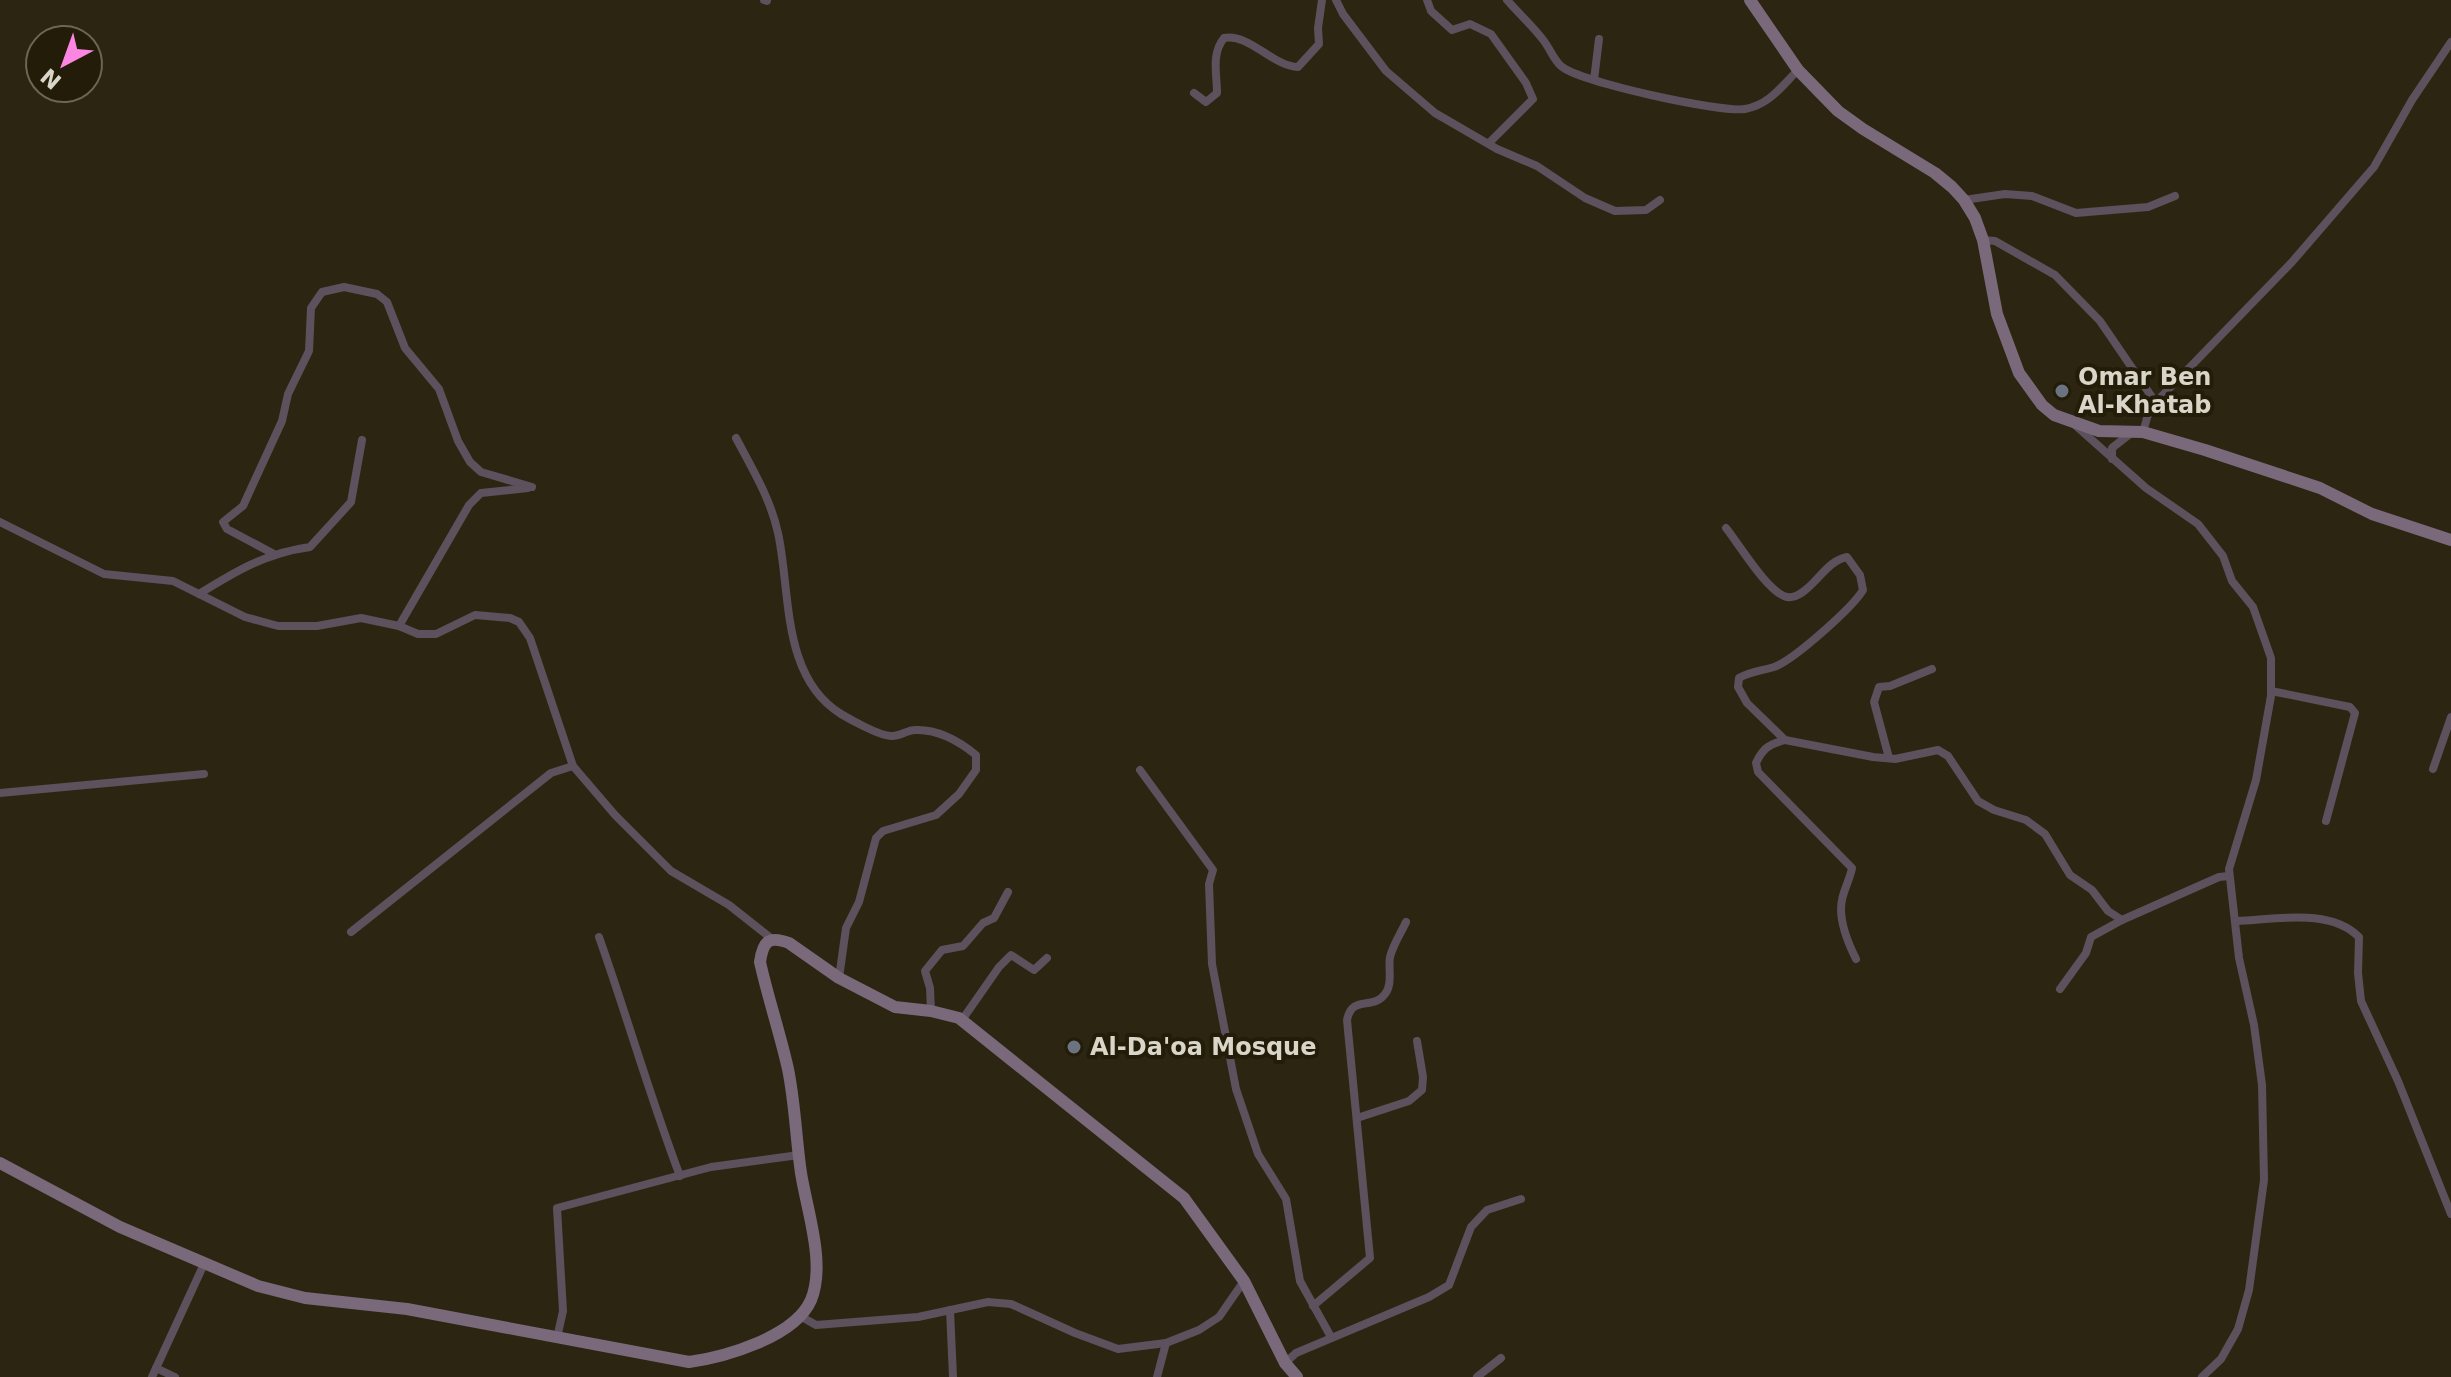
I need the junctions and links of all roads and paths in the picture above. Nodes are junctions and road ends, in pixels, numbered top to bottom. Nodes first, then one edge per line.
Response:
1 (1322, 0) edge
2 (1336, 0) edge
3 (1427, 0) edge
4 (1507, 0) edge
5 (1750, 0) edge
6 (1599, 39) dead end
7 (2451, 42) edge
8 (1798, 70) junction
9 (1594, 80) junction
10 (1194, 93) dead end
11 (1489, 143) junction
12 (2175, 196) dead end
13 (1660, 200) dead end
14 (1964, 200) junction
15 (1983, 240) junction
16 (2156, 403) junction
17 (2074, 424) junction
18 (2138, 432) junction
19 (736, 438) dead end
20 (362, 440) dead end
21 (2112, 459) junction
22 (0, 522) edge
23 (1726, 528) dead end
24 (2451, 540) edge
25 (274, 554) junction
26 (199, 594) junction
27 (399, 626) junction
28 (1932, 669) dead end
29 (2271, 691) junction
30 (2451, 717) edge
31 (1785, 740) junction
32 (1889, 758) junction
33 (573, 766) junction
34 (2433, 769) dead end
35 (1140, 770) dead end
36 (204, 774) dead end
37 (0, 793) edge
38 (2326, 821) dead end
39 (2229, 876) junction
40 (1008, 892) dead end
41 (2122, 920) junction
42 (2236, 921) junction
43 (1406, 922) dead end
44 (351, 932) dead end
45 (599, 937) dead end
46 (772, 939) junction
47 (1047, 958) dead end
48 (1856, 959) dead end
49 (839, 978) junction
50 (2060, 989) dead end
51 (931, 1011) junction
52 (962, 1020) junction
53 (1417, 1041) dead end
54 (1357, 1118) junction
55 (799, 1155) junction
56 (0, 1163) edge
57 (680, 1176) junction
58 (1521, 1199) dead end
59 (2451, 1214) edge
60 (204, 1264) junction
61 (1244, 1281) junction
62 (1313, 1306) junction
63 (950, 1310) junction
64 (800, 1316) junction
65 (1331, 1337) junction
66 (557, 1338) junction
67 (1166, 1343) junction
68 (1501, 1358) dead end
69 (1285, 1363) junction
70 (154, 1373) edge
71 (175, 1377) edge
72 (953, 1377) edge
73 (1157, 1377) edge
74 (1297, 1377) edge
75 (1477, 1377) edge
76 (2202, 1377) edge

1 - 10 street
2 - 11 street
3 - 11 street
4 - 9 street
5 - 8 street
6 - 9 street
7 - 16 street
8 - 9 street
8 - 14 street
11 - 13 street
12 - 14 street
14 - 15 street
15 - 16 street
15 - 17 street
16 - 18 street
17 - 18 street
17 - 21 street
18 - 21 street
18 - 24 street
19 - 49 street
20 - 25 street
21 - 29 street
22 - 26 street
23 - 31 street
25 - 26 street
25 - 27 street
26 - 27 street
27 - 33 street
28 - 32 street
29 - 38 street
29 - 39 street
30 - 34 street
31 - 32 street
31 - 48 street
32 - 41 street
33 - 44 street
33 - 46 street
35 - 62 street
36 - 37 street
39 - 41 street
39 - 42 street
40 - 51 street
41 - 50 street
42 - 59 street
42 - 76 street
43 - 54 street
45 - 57 street
46 - 49 street
46 - 55 street
47 - 52 street
49 - 51 street
51 - 52 street
52 - 61 street
53 - 54 street
54 - 62 street
55 - 57 street
55 - 64 street
56 - 60 street
57 - 66 street
58 - 65 street
60 - 66 street
60 - 70 street
61 - 67 street
61 - 69 street
62 - 65 street
63 - 64 street
63 - 67 street
63 - 72 street
64 - 66 street
65 - 69 street
67 - 73 street
68 - 75 street
69 - 74 street
70 - 71 street

